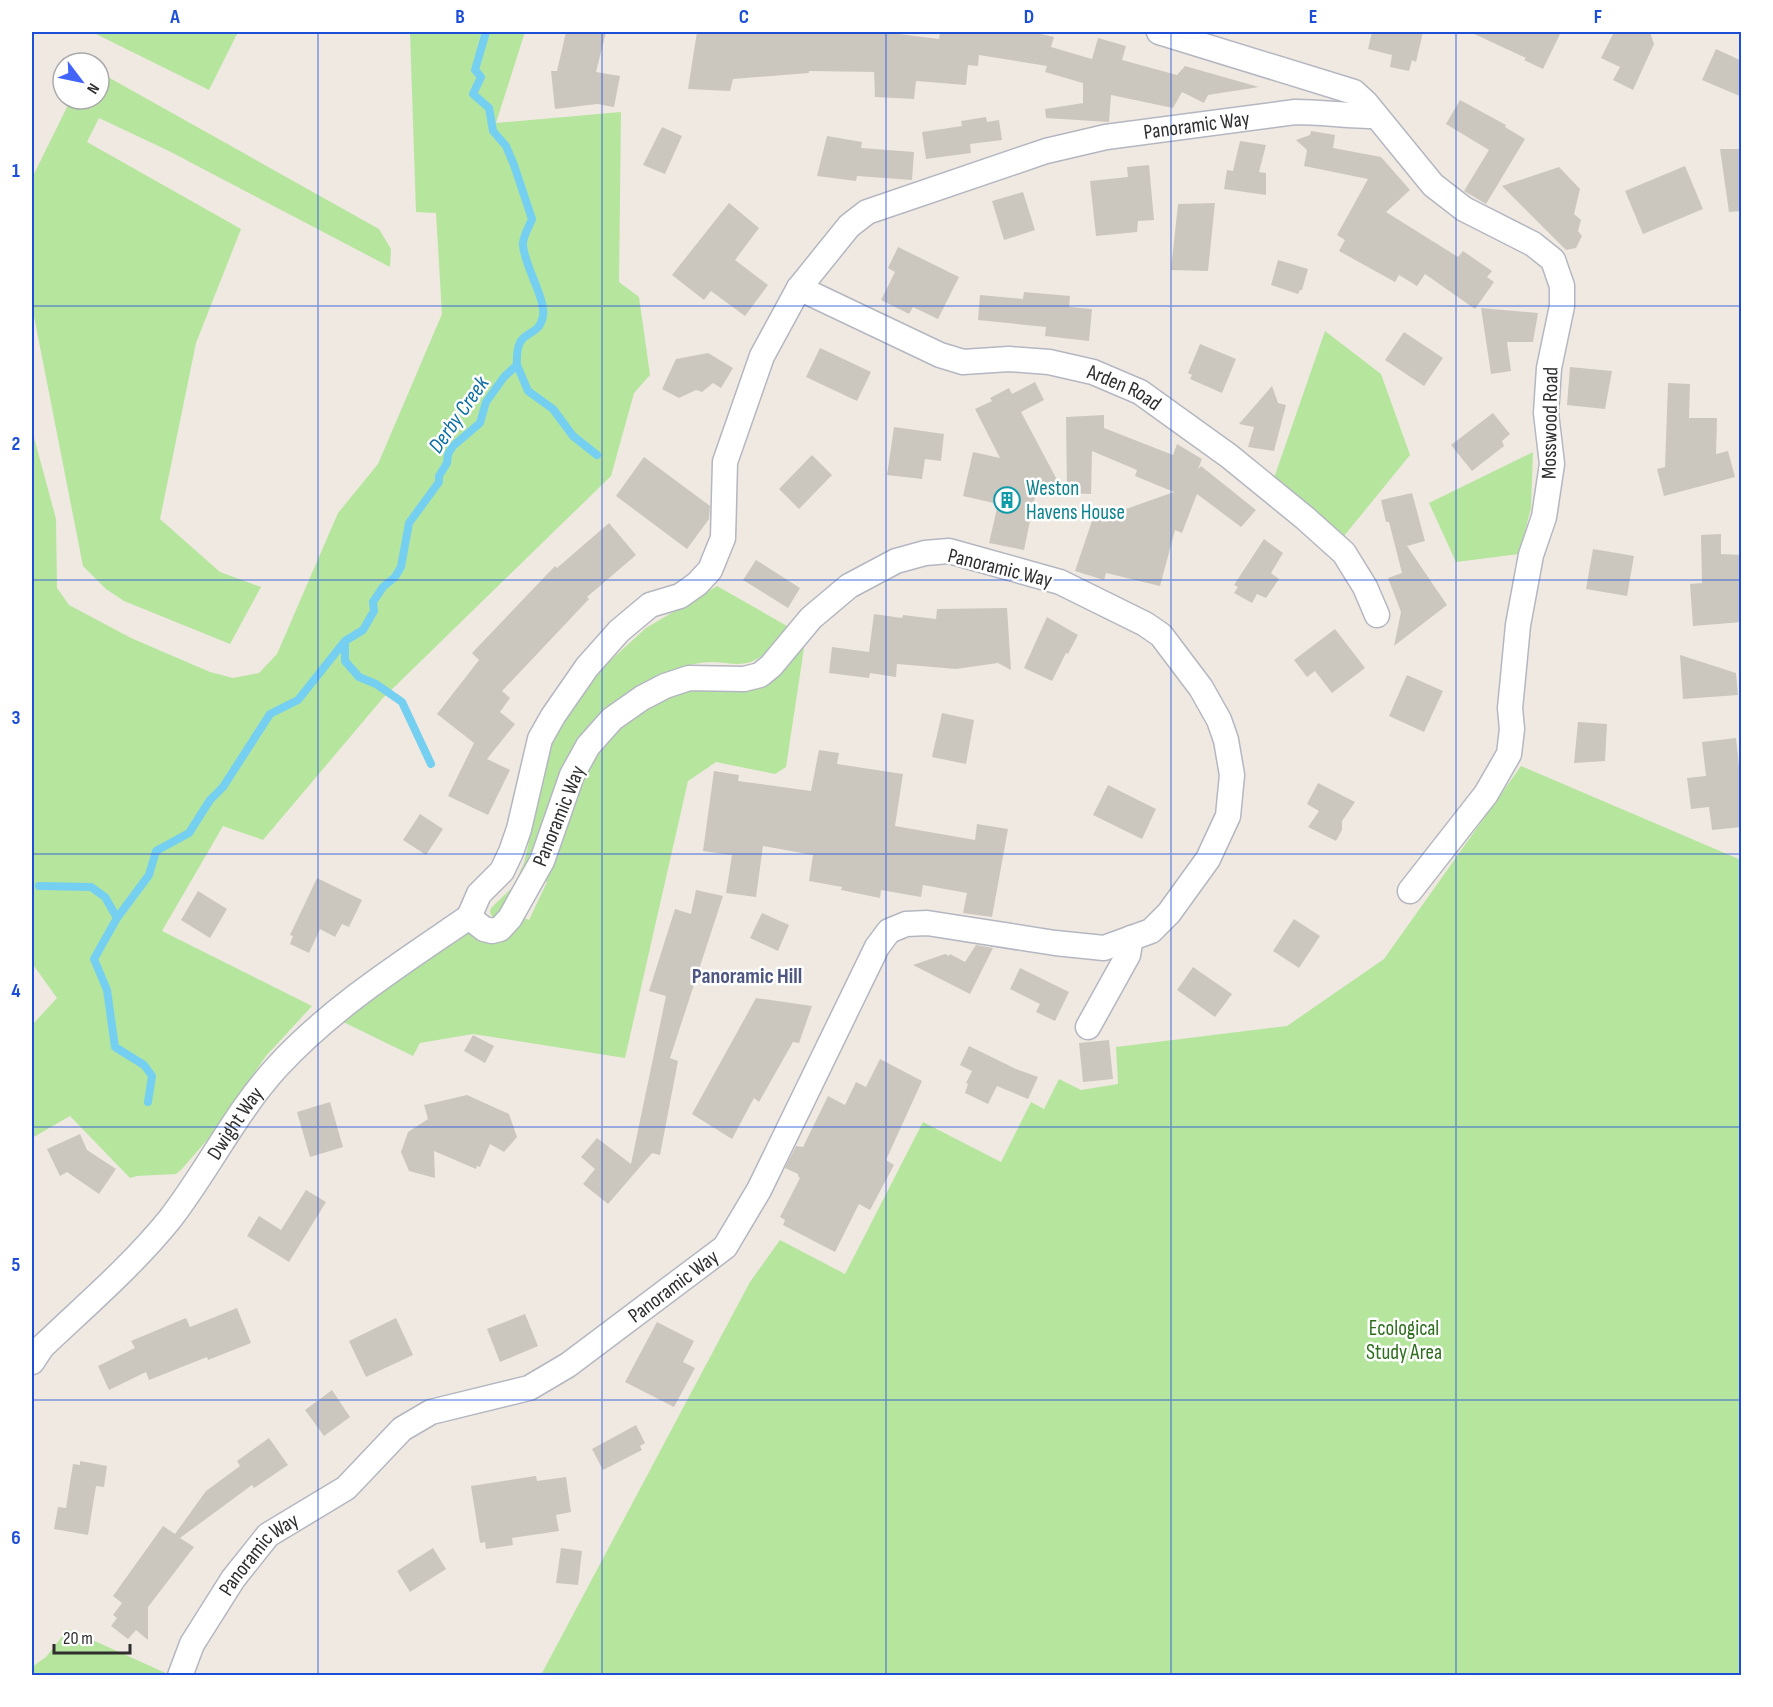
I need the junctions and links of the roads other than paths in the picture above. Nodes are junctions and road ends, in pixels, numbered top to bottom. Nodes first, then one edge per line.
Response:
1 (1159, 32) edge
2 (1376, 116) junction
3 (799, 288) junction
4 (1377, 615) dead end
5 (1410, 891) dead end
6 (469, 917) junction
7 (1131, 938) junction
8 (1088, 1027) dead end
9 (32, 1362) edge
10 (180, 1676) edge

1 - 2 street
2 - 3 street, Panoramic Way
2 - 5 street, Mosswood Road
3 - 4 street, Arden Road
3 - 6 street, Panoramic Way
6 - 7 street, Panoramic Way
6 - 9 street, Dwight Way
7 - 8 street
7 - 10 street, Panoramic Way

